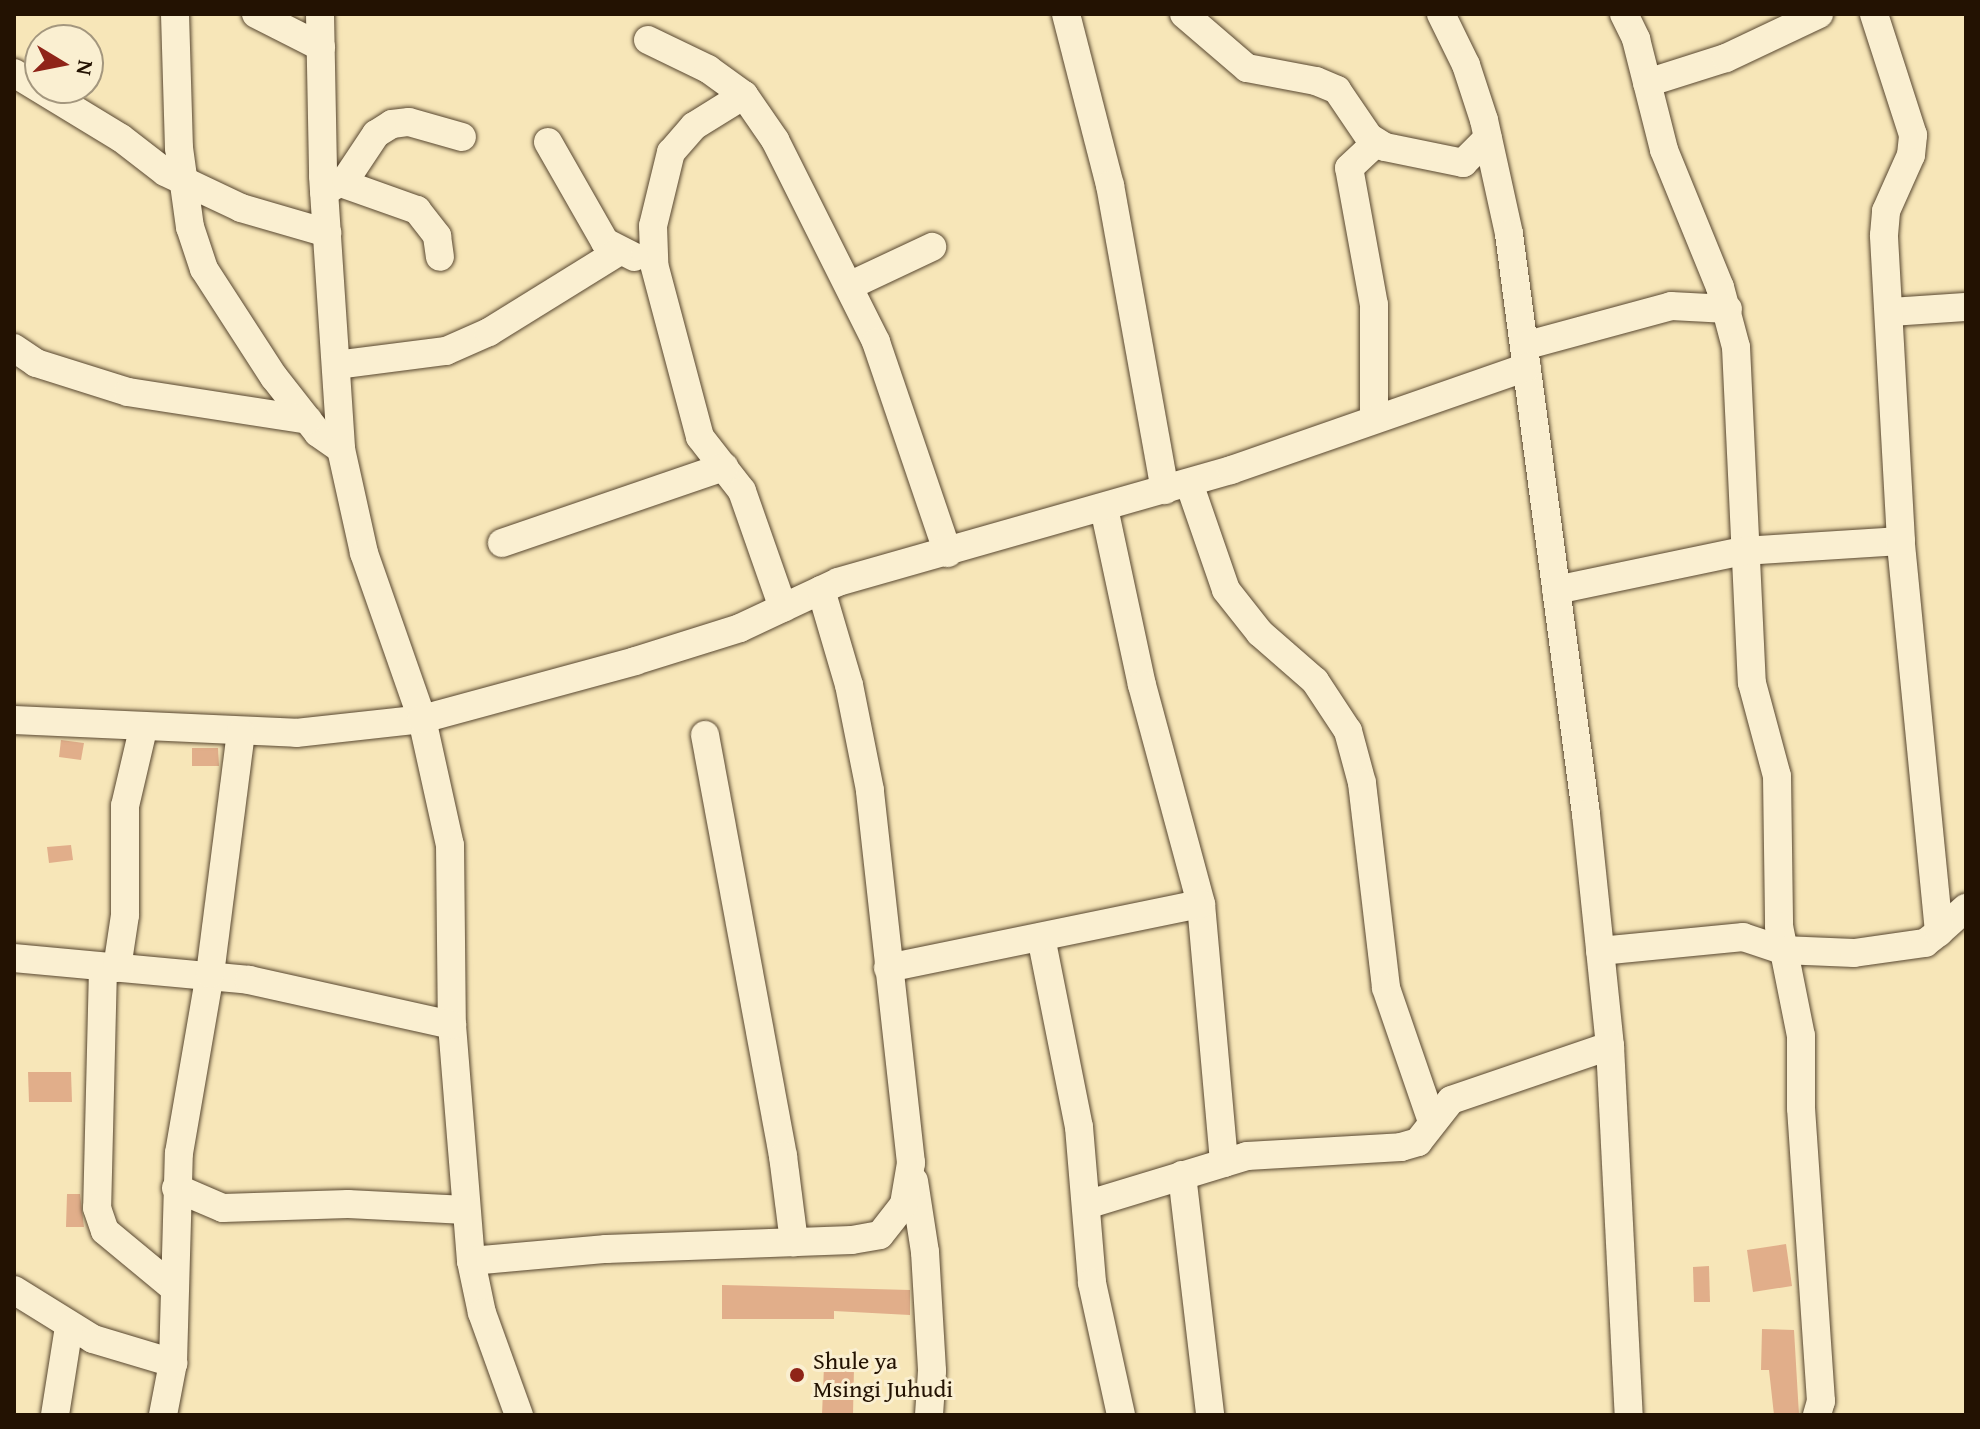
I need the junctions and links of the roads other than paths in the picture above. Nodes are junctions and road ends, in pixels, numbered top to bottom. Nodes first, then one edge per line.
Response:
1 (175, 14) edge
2 (256, 14) edge
3 (320, 14) edge
4 (1066, 14) edge
5 (1184, 14) edge
6 (1441, 14) edge
7 (1624, 14) edge
8 (1819, 14) edge
9 (1874, 14) edge
10 (648, 40) dead end
11 (321, 47) junction
12 (14, 73) edge
13 (1647, 83) junction
14 (744, 95) junction
15 (462, 137) dead end
16 (1488, 138) junction
17 (548, 142) dead end
18 (1376, 143) junction
19 (184, 181) junction
20 (332, 188) junction
21 (327, 233) junction
22 (932, 247) dead end
23 (618, 252) junction
24 (440, 257) dead end
25 (654, 264) junction
26 (849, 286) junction
27 (1966, 307) edge
28 (1728, 309) junction
29 (1890, 312) junction
30 (14, 348) edge
31 (1525, 357) junction
32 (336, 365) junction
33 (1374, 419) junction
34 (308, 420) junction
35 (341, 449) junction
36 (724, 467) junction
37 (1177, 486) junction
38 (1104, 508) junction
39 (1901, 541) junction
40 (502, 543) dead end
41 (1743, 551) junction
42 (948, 553) junction
43 (821, 590) junction
44 (1556, 590) junction
45 (783, 608) junction
46 (422, 719) junction
47 (14, 720) edge
48 (143, 729) junction
49 (241, 733) junction
50 (705, 735) dead end
51 (1201, 904) junction
52 (1966, 908) edge
53 (1939, 932) junction
54 (1041, 937) junction
55 (1782, 950) junction
56 (1600, 951) junction
57 (14, 958) edge
58 (110, 968) junction
59 (888, 968) junction
60 (210, 974) junction
61 (452, 1025) junction
62 (1610, 1046) junction
63 (1431, 1119) junction
64 (911, 1163) junction
65 (1224, 1163) junction
66 (1182, 1175) junction
67 (176, 1188) junction
68 (1086, 1205) junction
69 (466, 1210) junction
70 (794, 1242) junction
71 (471, 1261) junction
72 (174, 1288) junction
73 (14, 1290) edge
74 (69, 1327) junction
75 (173, 1363) junction
76 (55, 1415) edge
77 (163, 1415) edge
78 (519, 1415) edge
79 (929, 1415) edge
80 (1121, 1415) edge
81 (1210, 1415) edge
82 (1629, 1415) edge
83 (1817, 1415) edge

1 - 19 street
2 - 11 street
3 - 11 street
4 - 37 street
5 - 18 street
6 - 16 street
7 - 13 street
8 - 13 street
9 - 29 street
10 - 14 street
11 - 20 street
12 - 19 street
13 - 28 street
14 - 25 street
14 - 26 street
15 - 20 street
16 - 18 street
16 - 31 street
17 - 23 street
18 - 33 street
19 - 21 street
19 - 34 street
20 - 21 street
20 - 24 street
21 - 32 street
22 - 26 street
23 - 25 street
23 - 32 street
25 - 36 street
26 - 42 street
27 - 29 street
28 - 31 street
28 - 41 street
29 - 39 street
30 - 34 street
31 - 33 street
31 - 44 street
32 - 35 street
33 - 37 street
34 - 35 street
35 - 46 street
36 - 40 street
36 - 45 street
37 - 38 street
37 - 63 street
38 - 42 street
38 - 51 street
39 - 41 street
39 - 53 street
41 - 44 street
41 - 55 street
42 - 43 street
43 - 45 street
43 - 59 street
44 - 56 street
45 - 46 street
46 - 49 street
46 - 61 street
47 - 48 street
48 - 49 street
48 - 58 street
49 - 60 street
50 - 70 street
51 - 54 street
51 - 65 street
52 - 53 street
53 - 55 street
54 - 59 street
54 - 68 street
55 - 56 street
55 - 83 street
56 - 62 street
57 - 58 street
58 - 60 street
58 - 72 street
59 - 64 street
60 - 61 street
60 - 67 street
61 - 69 street
62 - 63 street
62 - 82 street
63 - 65 street
64 - 70 street
64 - 79 street
65 - 66 street
66 - 68 street
66 - 81 street
67 - 69 street
67 - 72 street
68 - 80 street
69 - 71 street
70 - 71 street
71 - 78 street
72 - 75 street
73 - 74 street
74 - 75 street
74 - 76 street
75 - 77 street

